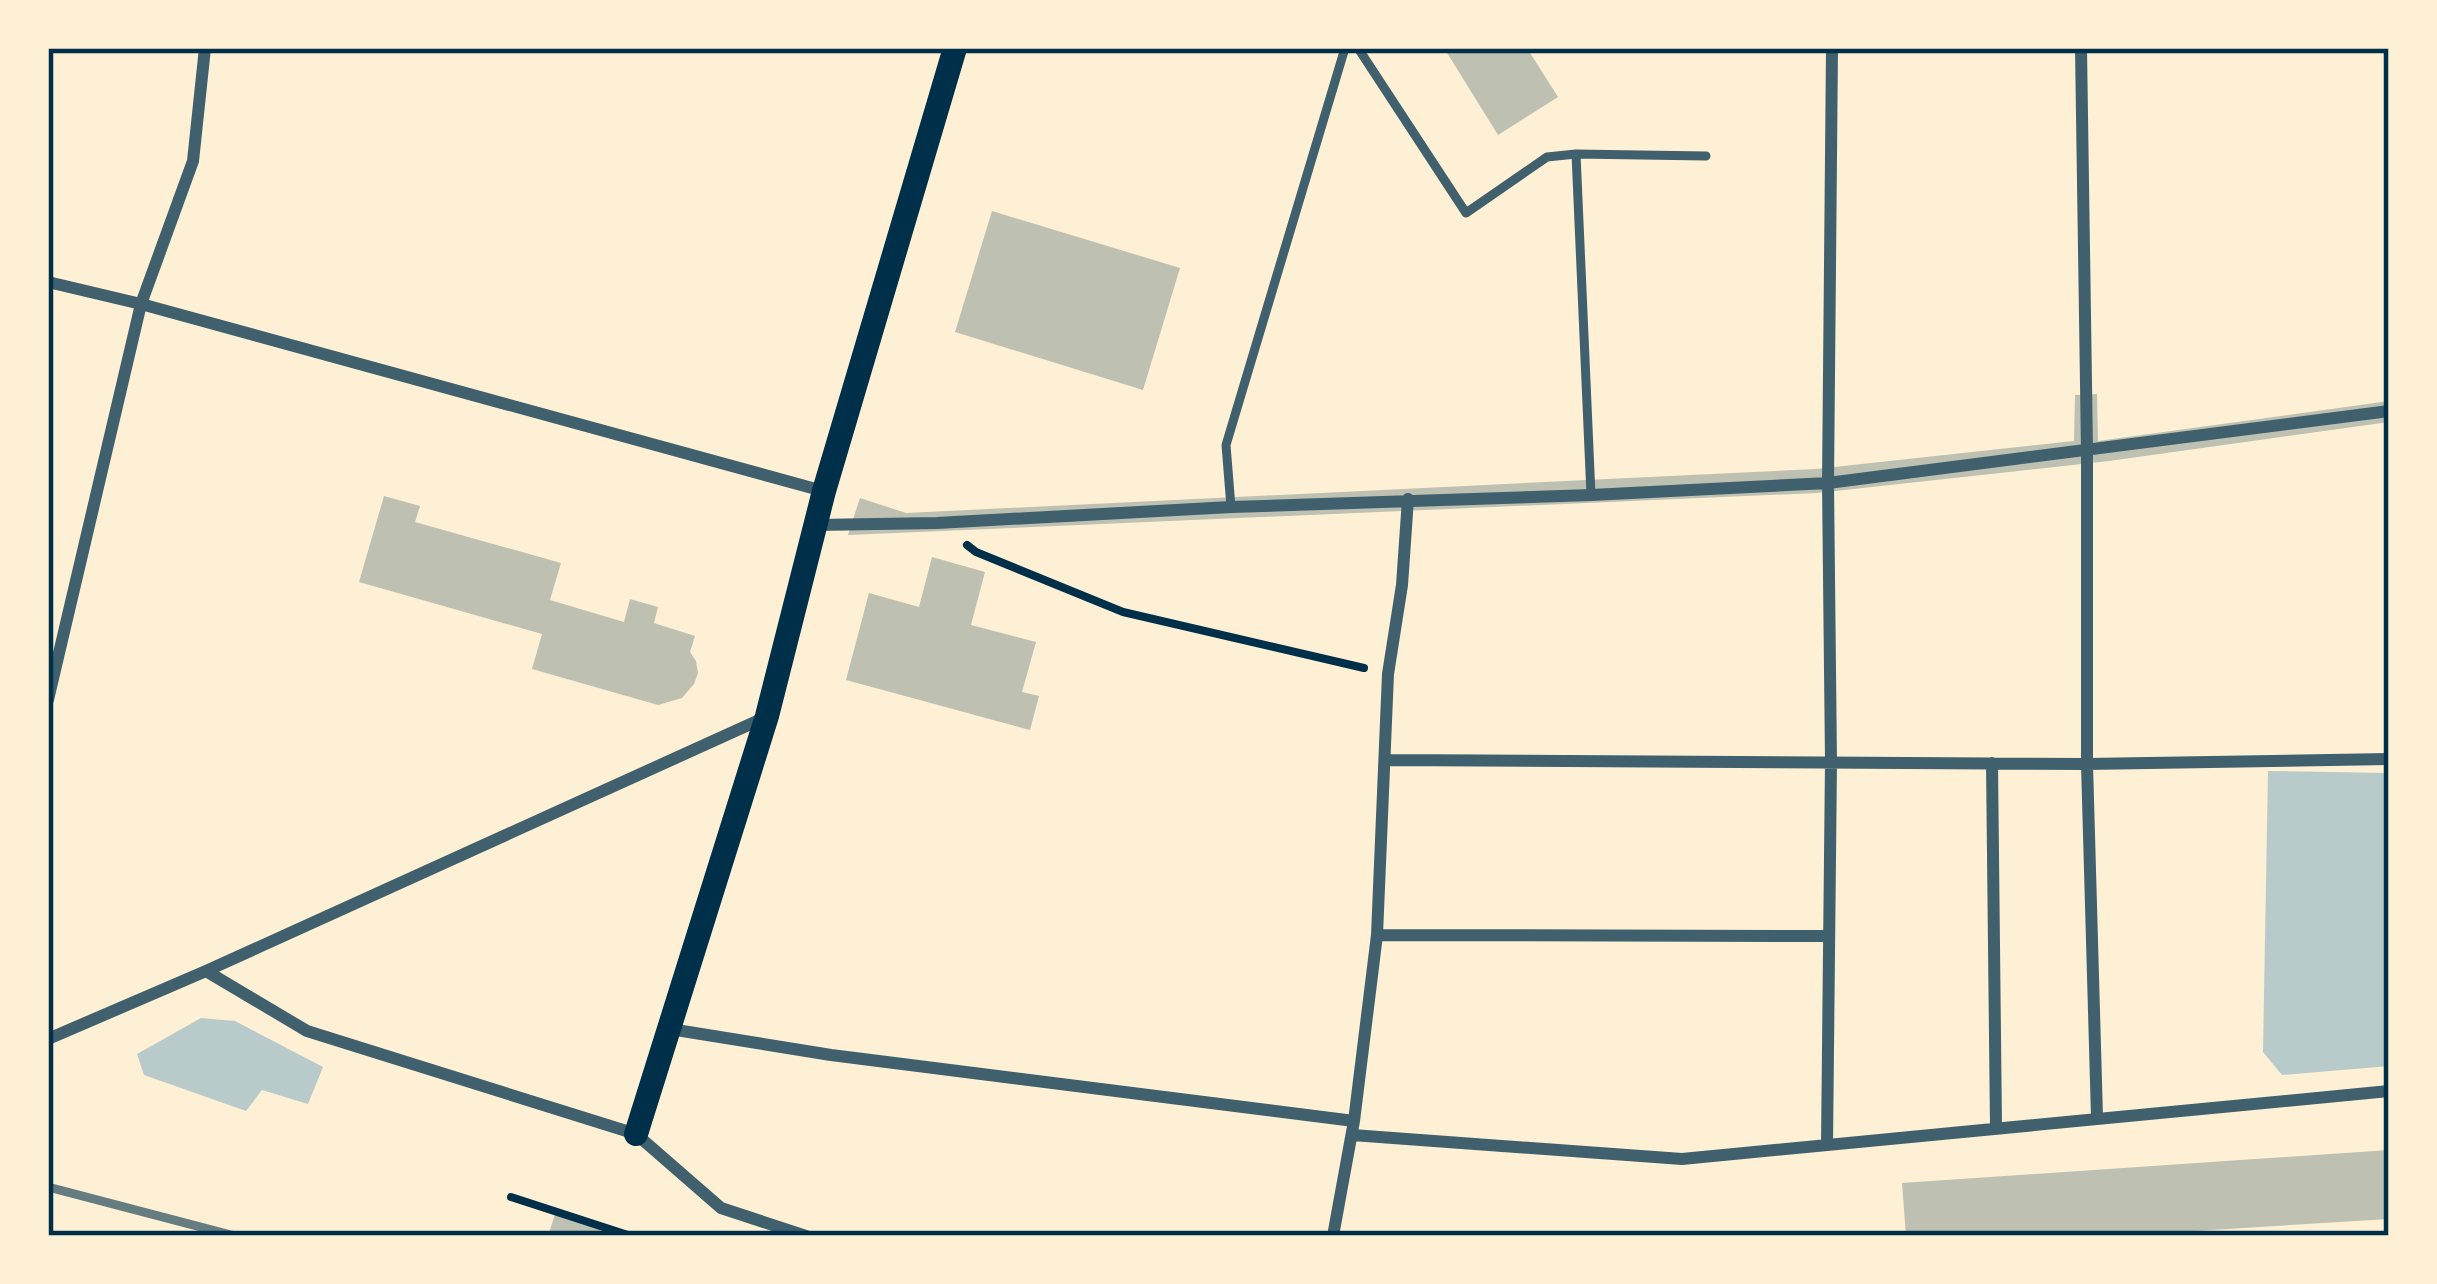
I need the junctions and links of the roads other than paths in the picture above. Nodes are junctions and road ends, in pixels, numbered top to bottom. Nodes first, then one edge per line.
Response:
1 (205, 48) edge
2 (955, 48) edge
3 (1345, 48) edge
4 (1358, 48) edge
5 (1832, 48) edge
6 (2081, 48) edge
7 (1576, 154) junction
8 (1706, 156) dead end
9 (48, 282) edge
10 (141, 304) junction
11 (2389, 411) edge
12 (2087, 450) junction
13 (1828, 483) junction
14 (824, 491) junction
15 (1591, 495) junction
16 (1408, 499) junction
17 (1231, 507) junction
18 (815, 526) junction
19 (48, 700) edge
20 (767, 716) junction
21 (2389, 759) edge
22 (1386, 760) junction
23 (1831, 762) junction
24 (1991, 764) junction
25 (2087, 764) junction
26 (1377, 935) junction
27 (1828, 936) junction
28 (206, 971) junction
29 (670, 1029) junction
30 (48, 1040) edge
31 (2389, 1091) edge
32 (2097, 1118) junction
33 (1996, 1127) junction
34 (1353, 1128) junction
35 (636, 1134) junction
36 (1827, 1144) junction
37 (806, 1236) edge
38 (1334, 1236) edge

1 - 10 street
2 - 14 main road
3 - 17 lane
4 - 7 lane
5 - 13 street
6 - 12 street
7 - 8 lane
7 - 15 lane
9 - 10 street
10 - 14 street
10 - 19 street
11 - 12 street
12 - 13 street
12 - 25 street
13 - 15 street
13 - 23 street
14 - 18 main road
15 - 16 street
16 - 17 street
16 - 22 street
17 - 18 street
18 - 20 main road
20 - 28 street
20 - 29 main road
21 - 25 street
22 - 23 street
22 - 26 street
23 - 24 street
23 - 27 street
24 - 25 street
24 - 33 street
25 - 32 street
26 - 27 street
26 - 34 street
27 - 36 street
28 - 30 street
28 - 35 street
29 - 34 street
29 - 35 main road
31 - 32 street
32 - 33 street
33 - 36 street
34 - 36 street
34 - 38 street
35 - 37 street

